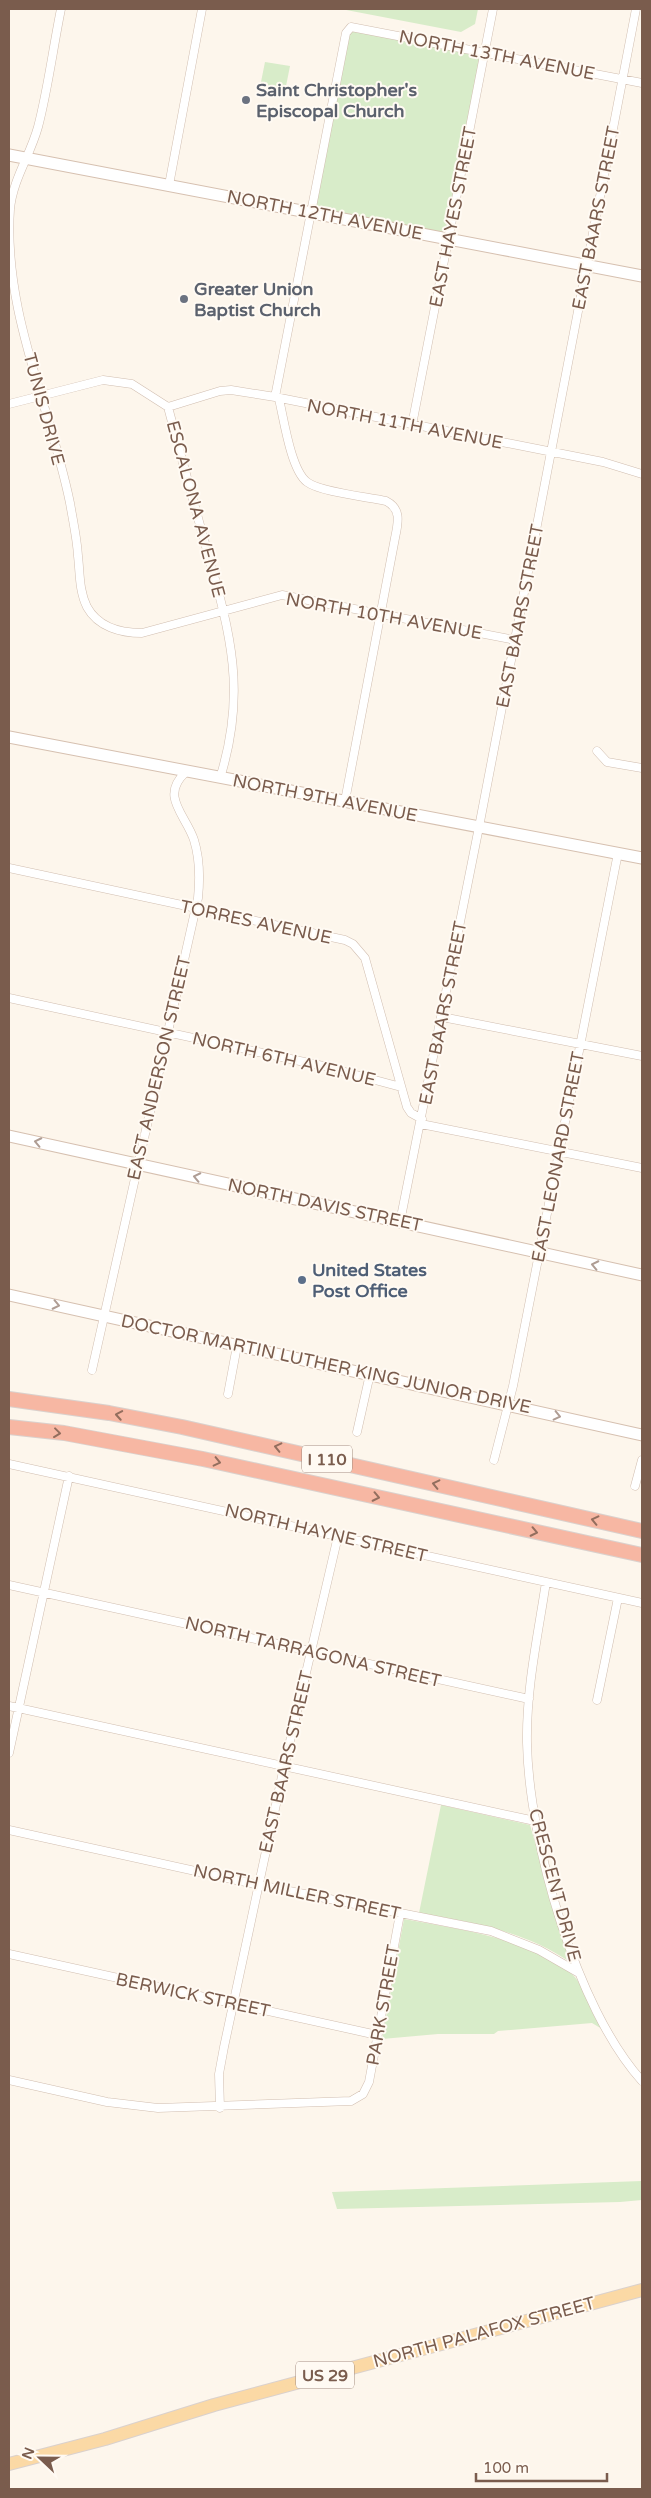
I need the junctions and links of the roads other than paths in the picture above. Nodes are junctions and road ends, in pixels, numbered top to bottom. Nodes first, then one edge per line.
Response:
1 (61, 9) edge
2 (202, 9) edge
3 (493, 9) edge
4 (636, 9) edge
5 (485, 53) junction
6 (622, 79) junction
7 (642, 83) edge
8 (9, 155) edge
9 (26, 158) junction
10 (169, 184) junction
11 (311, 213) junction
12 (449, 239) junction
13 (587, 266) junction
14 (642, 276) edge
15 (40, 395) junction
16 (277, 398) junction
17 (9, 404) edge
18 (168, 406) junction
19 (412, 425) junction
20 (551, 452) junction
21 (642, 474) edge
22 (224, 611) junction
23 (381, 614) junction
24 (515, 640) junction
25 (9, 737) edge
26 (597, 751) dead end
27 (642, 768) edge
28 (186, 772) junction
29 (220, 778) junction
30 (345, 801) junction
31 (480, 827) junction
32 (618, 854) junction
33 (642, 858) edge
34 (9, 868) edge
35 (195, 909) junction
36 (9, 998) edge
37 (442, 1017) junction
38 (167, 1032) junction
39 (580, 1044) junction
40 (642, 1056) edge
41 (401, 1087) junction
42 (422, 1122) junction
43 (9, 1136) edge
44 (558, 1152) junction
45 (138, 1164) junction
46 (642, 1168) edge
47 (400, 1222) junction
48 (539, 1253) junction
49 (642, 1275) edge
50 (9, 1295) edge
51 (104, 1315) junction
52 (237, 1346) junction
53 (92, 1370) dead end
54 (370, 1374) junction
55 (228, 1394) dead end
56 (9, 1399) edge
57 (508, 1404) junction
58 (9, 1427) edge
59 (357, 1432) dead end
60 (642, 1435) edge
61 (494, 1460) dead end
62 (642, 1460) edge
63 (9, 1464) edge
64 (69, 1476) junction
65 (635, 1486) dead end
66 (642, 1531) edge
67 (338, 1536) junction
68 (642, 1556) edge
69 (546, 1582) junction
70 (9, 1585) edge
71 (44, 1593) junction
72 (618, 1598) junction
73 (642, 1603) edge
74 (311, 1651) junction
75 (529, 1699) junction
76 (597, 1700) dead end
77 (9, 1706) edge
78 (19, 1708) junction
79 (9, 1753) edge
80 (284, 1767) junction
81 (535, 1821) junction
82 (9, 1830) edge
83 (259, 1885) junction
84 (400, 1914) junction
85 (9, 1954) edge
86 (578, 1973) junction
87 (234, 2004) junction
88 (377, 2035) junction
89 (9, 2080) edge
90 (642, 2081) edge
91 (220, 2108) junction
92 (642, 2290) edge
93 (9, 2464) edge

1 - 9 street, TUNIS DRIVE
2 - 10 street
3 - 5 street, EAST HAYES STREET
4 - 6 street, EAST BAARS STREET
5 - 6 street, NORTH 13TH AVENUE
5 - 11 street, NORTH 13TH AVENUE
5 - 12 street, EAST HAYES STREET
6 - 7 street, NORTH 13TH AVENUE
6 - 13 street, EAST BAARS STREET
8 - 9 main road, NORTH 12TH AVENUE
9 - 10 main road, NORTH 12TH AVENUE
9 - 15 street, TUNIS DRIVE
10 - 11 main road, NORTH 12TH AVENUE
11 - 12 main road, NORTH 12TH AVENUE
11 - 16 street
12 - 13 main road, NORTH 12TH AVENUE
12 - 19 street, EAST HAYES STREET
13 - 14 main road, NORTH 12TH AVENUE
13 - 20 street, EAST BAARS STREET
15 - 17 street, ESCALONA AVENUE
15 - 18 street, ESCALONA AVENUE
15 - 22 street, TUNIS DRIVE
16 - 18 street, NORTH 11TH AVENUE
16 - 19 street, NORTH 11TH AVENUE
16 - 23 street
18 - 22 street, ESCALONA AVENUE
19 - 20 street, NORTH 11TH AVENUE
20 - 21 street, NORTH 11TH AVENUE
20 - 24 street, EAST BAARS STREET
22 - 23 street, NORTH 10TH AVENUE
22 - 29 street, ESCALONA AVENUE
23 - 24 street, NORTH 10TH AVENUE
23 - 30 street
24 - 31 street, EAST BAARS STREET
25 - 28 main road, NORTH 9TH AVENUE
26 - 27 street
28 - 29 main road, NORTH 9TH AVENUE
28 - 35 street, EAST ANDERSON STREET
29 - 30 main road, NORTH 9TH AVENUE
30 - 31 main road, NORTH 9TH AVENUE
31 - 32 main road, NORTH 9TH AVENUE
31 - 37 street, EAST BAARS STREET
32 - 33 main road, NORTH 9TH AVENUE
32 - 39 street, EAST LEONARD STREET
34 - 35 street, TORRES AVENUE
35 - 38 street, EAST ANDERSON STREET
35 - 41 street, TORRES AVENUE
36 - 38 street, NORTH 6TH AVENUE
37 - 39 street
37 - 42 street, EAST BAARS STREET
38 - 41 street, NORTH 6TH AVENUE
38 - 45 street, EAST ANDERSON STREET
39 - 40 street
39 - 44 street, EAST LEONARD STREET
41 - 42 street
42 - 44 street
42 - 47 street, EAST BAARS STREET
45 -> 43 main road, NORTH DAVIS STREET
44 - 46 street
44 - 48 street, EAST LEONARD STREET
47 -> 45 main road, NORTH DAVIS STREET
45 - 51 street, EAST ANDERSON STREET
47 - 48 main road, NORTH DAVIS STREET
49 -> 48 main road, NORTH DAVIS STREET
48 - 57 street, EAST LEONARD STREET
50 -> 51 main road, DOCTOR MARTIN LUTHER KING JUNIOR DRIVE
51 - 52 main road, DOCTOR MARTIN LUTHER KING JUNIOR DRIVE
51 - 53 street, EAST ANDERSON STREET
52 - 54 main road, DOCTOR MARTIN LUTHER KING JUNIOR DRIVE
52 - 55 street
54 - 57 main road, DOCTOR MARTIN LUTHER KING JUNIOR DRIVE
54 - 59 street
66 -> 56 highway, I 110
57 -> 60 main road, DOCTOR MARTIN LUTHER KING JUNIOR DRIVE
57 - 61 street, EAST LEONARD STREET
58 -> 68 highway, I 110
62 - 65 street
63 - 64 street, NORTH HAYNE STREET
64 - 67 street, NORTH HAYNE STREET
64 - 71 street
67 - 69 street, NORTH HAYNE STREET
67 - 74 street, EAST BAARS STREET
69 - 72 street, NORTH HAYNE STREET
69 - 75 street, CRESCENT DRIVE
70 - 71 street, NORTH TARRAGONA STREET
71 - 74 street, NORTH TARRAGONA STREET
71 - 78 street
72 - 73 street, NORTH HAYNE STREET
72 - 76 street
74 - 75 street, NORTH TARRAGONA STREET
74 - 80 street, EAST BAARS STREET
75 - 81 street, CRESCENT DRIVE
77 - 78 street
78 - 79 street
78 - 80 street
80 - 81 street
80 - 83 street, EAST BAARS STREET
81 - 86 street, CRESCENT DRIVE
82 - 83 street, NORTH MILLER STREET
83 - 84 street, NORTH MILLER STREET
83 - 87 street, EAST BAARS STREET
84 - 86 street, NORTH MILLER STREET
84 - 88 street, PARK STREET
85 - 87 street, BERWICK STREET
86 - 90 street, CRESCENT DRIVE
87 - 88 street, BERWICK STREET
87 - 91 street, EAST BAARS STREET
88 - 91 street, PARK STREET
89 - 91 street
92 - 93 main road, NORTH PALAFOX STREET / US 29

